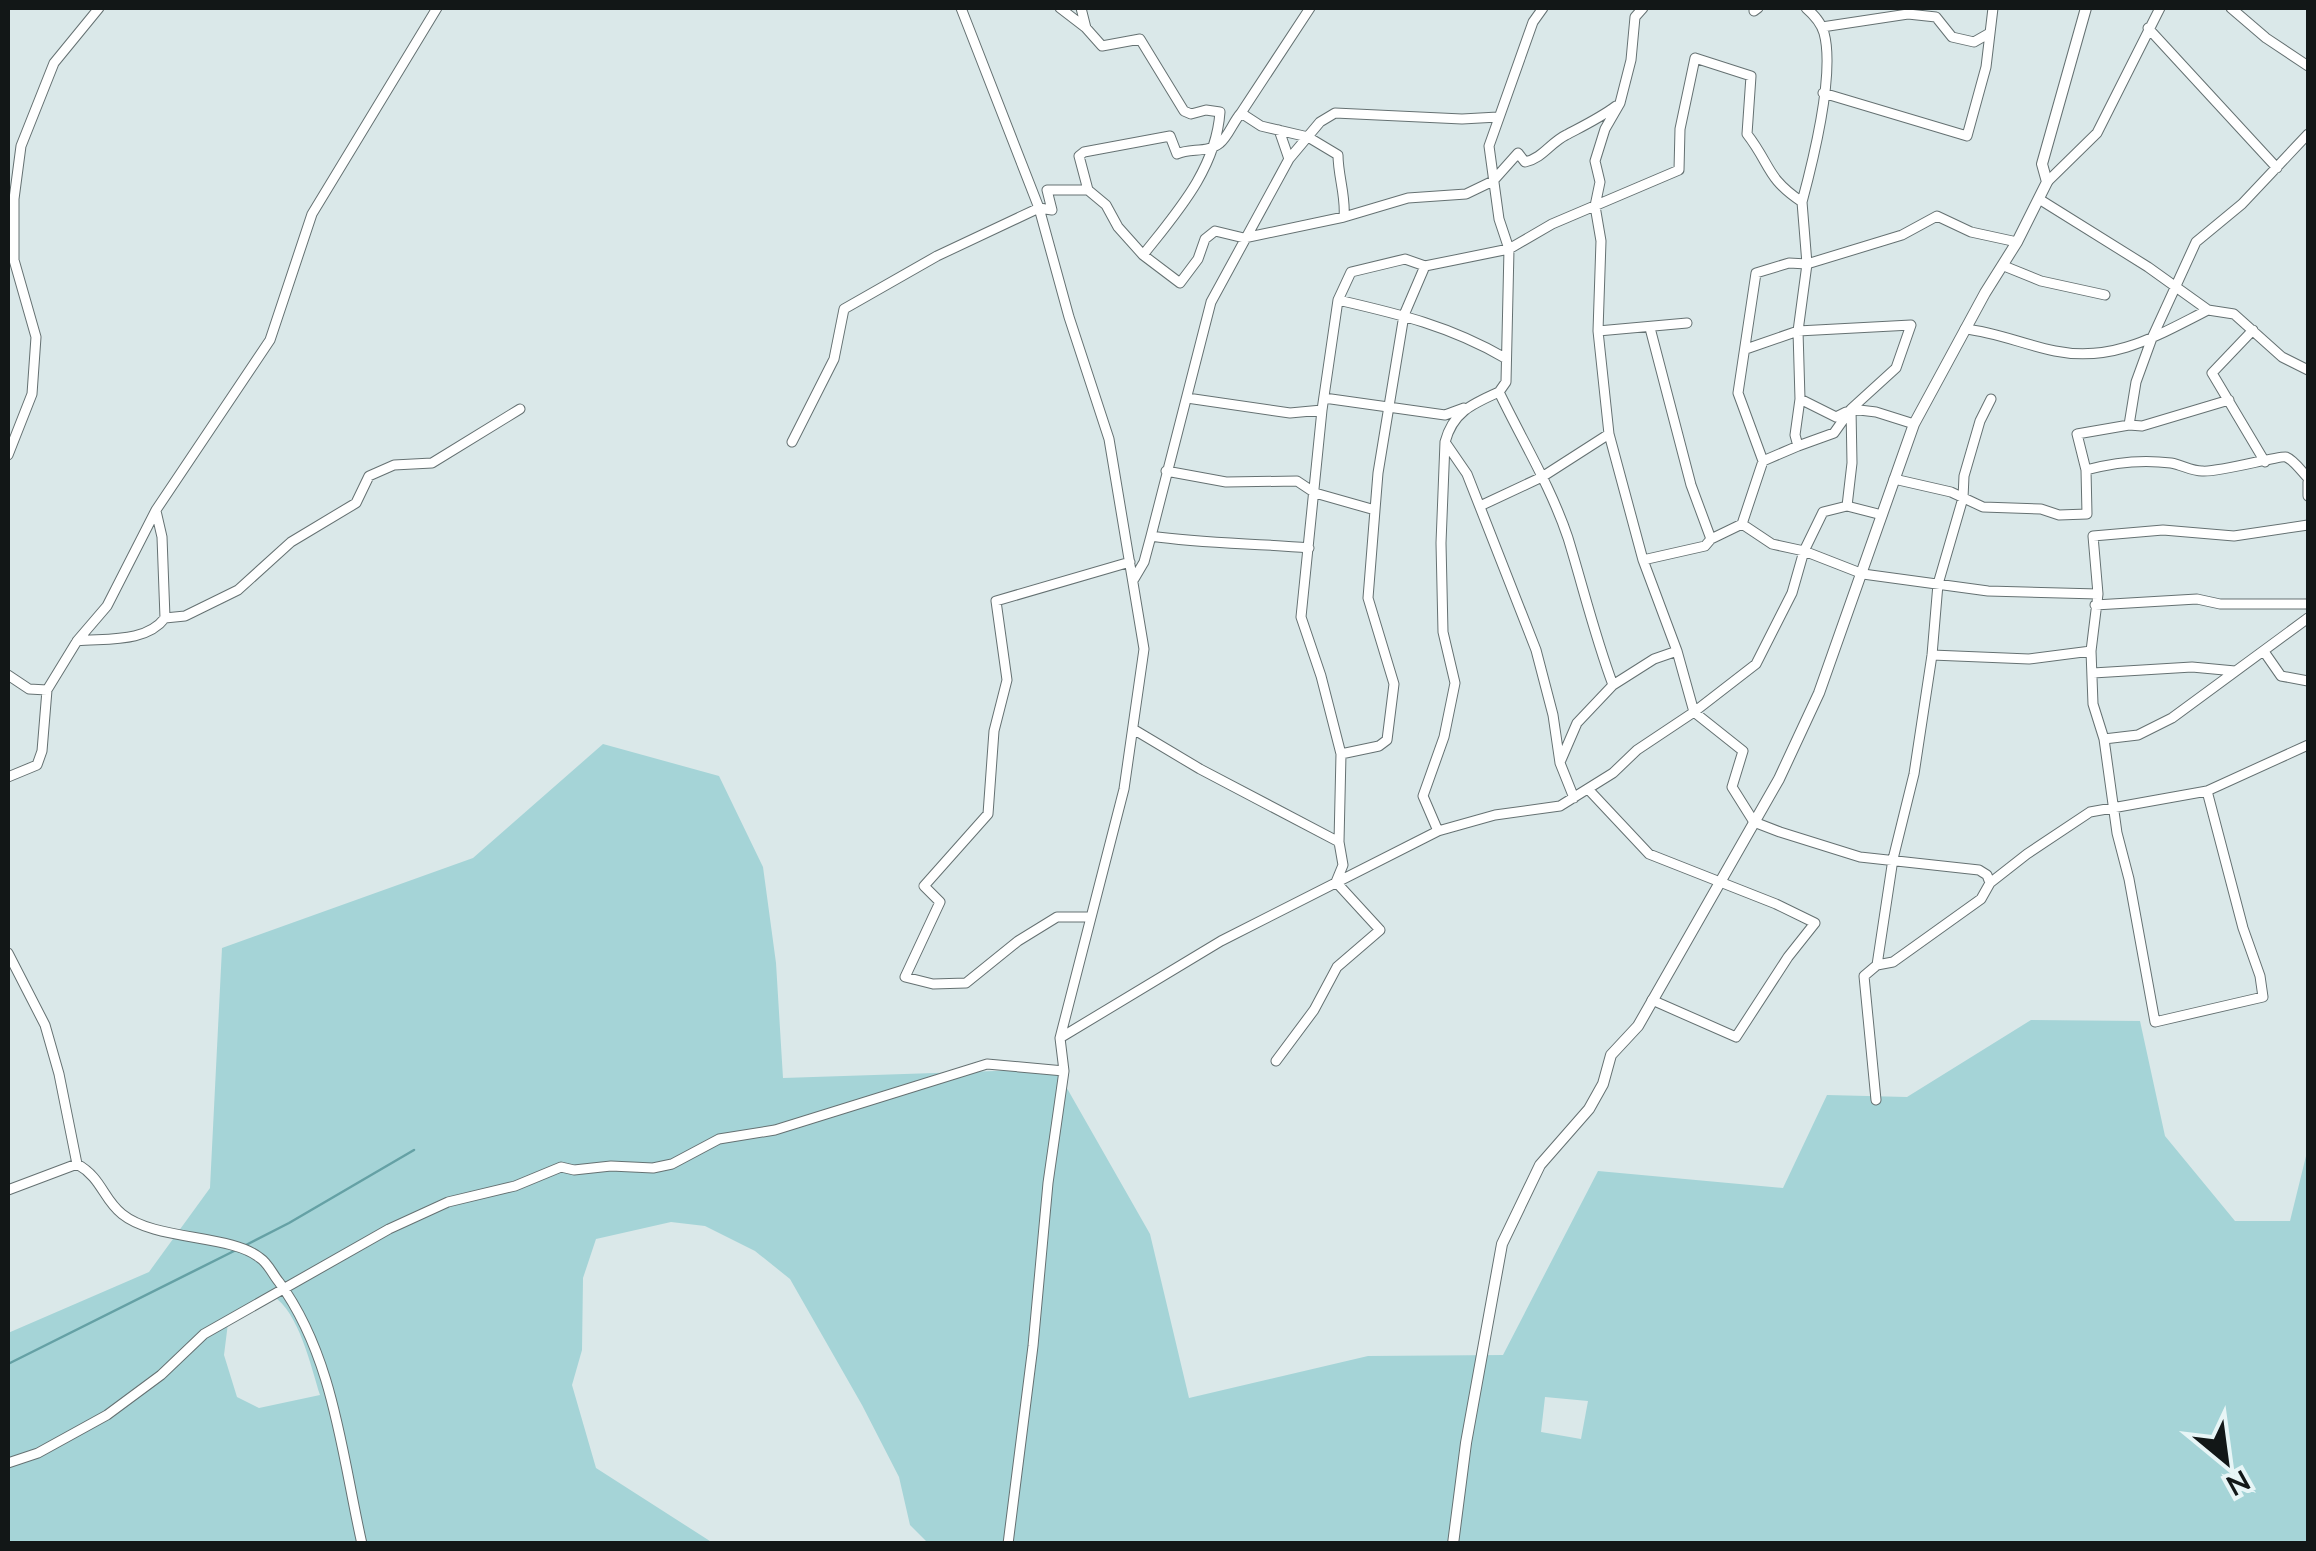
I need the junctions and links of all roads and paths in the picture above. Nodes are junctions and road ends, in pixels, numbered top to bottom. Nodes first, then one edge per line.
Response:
1 (99, 8) edge
2 (437, 8) edge
3 (962, 8) edge
4 (1060, 8) edge
5 (1081, 8) edge
6 (1310, 8) edge
7 (1543, 8) edge
8 (1644, 8) edge
9 (1806, 8) edge
10 (1993, 8) edge
11 (2086, 8) edge
12 (2160, 8) edge
13 (2231, 8) edge
14 (1822, 27) junction
15 (1086, 28) junction
16 (2148, 28) junction
17 (1988, 34) junction
18 (2308, 66) edge
19 (1823, 93) junction
20 (1620, 103) junction
21 (1240, 114) junction
22 (1498, 117) junction
23 (1279, 130) junction
24 (2308, 134) edge
25 (1308, 137) junction
26 (1211, 147) junction
27 (1290, 159) junction
28 (2276, 168) junction
29 (1494, 181) junction
30 (2048, 182) junction
31 (1088, 190) junction
32 (2038, 199) junction
33 (1802, 202) junction
34 (1595, 206) junction
35 (1039, 208) junction
36 (1344, 217) junction
37 (1244, 238) junction
38 (2017, 242) junction
39 (1509, 249) junction
40 (1143, 255) junction
41 (1807, 264) junction
42 (1425, 266) junction
43 (2004, 266) junction
44 (2174, 288) junction
45 (2105, 296) dead end
46 (1338, 300) junction
47 (2208, 310) junction
48 (1404, 314) junction
49 (1687, 323) dead end
50 (1650, 328) junction
51 (1965, 328) junction
52 (2253, 330) junction
53 (1598, 332) junction
54 (1798, 332) junction
55 (2152, 338) junction
56 (1746, 349) junction
57 (1505, 358) junction
58 (2308, 370) edge
59 (1499, 392) junction
60 (1187, 398) junction
61 (1324, 398) junction
62 (1800, 398) junction
63 (1991, 399) dead end
64 (2229, 400) junction
65 (1467, 407) junction
66 (1388, 408) junction
67 (520, 409) dead end
68 (1851, 409) junction
69 (1322, 410) junction
70 (1914, 424) junction
71 (2129, 425) junction
72 (1609, 434) junction
73 (792, 442) dead end
74 (1445, 442) junction
75 (1798, 446) junction
76 (8, 455) edge
77 (1763, 461) junction
78 (2265, 462) junction
79 (1166, 470) junction
80 (2086, 470) junction
81 (1542, 477) junction
82 (1894, 479) junction
83 (2308, 480) edge
84 (1316, 493) junction
85 (2308, 496) edge
86 (1963, 498) junction
87 (1480, 506) junction
88 (1848, 506) junction
89 (156, 510) junction
90 (1376, 510) junction
91 (1882, 515) junction
92 (1742, 524) junction
93 (2308, 525) edge
94 (1151, 536) junction
95 (1711, 539) junction
96 (1308, 548) junction
97 (1804, 551) junction
98 (1643, 560) junction
99 (1130, 562) junction
100 (1863, 574) junction
101 (1134, 579) junction
102 (1938, 584) junction
103 (2098, 594) junction
104 (2308, 604) edge
105 (2095, 606) junction
106 (165, 618) junction
107 (2308, 618) edge
108 (77, 641) junction
109 (2091, 651) junction
110 (1678, 652) junction
111 (2265, 653) junction
112 (1932, 655) junction
113 (2236, 670) junction
114 (2093, 673) junction
115 (8, 675) edge
116 (2308, 681) edge
117 (1613, 686) junction
118 (47, 690) junction
119 (1694, 712) junction
120 (1133, 729) junction
121 (2104, 739) junction
122 (2308, 745) edge
123 (1341, 754) junction
124 (1560, 763) junction
125 (8, 777) edge
126 (1588, 789) junction
127 (2207, 792) junction
128 (1574, 798) junction
129 (2114, 810) junction
130 (1754, 822) junction
131 (1438, 830) junction
132 (1340, 842) junction
133 (1892, 859) junction
134 (1336, 882) junction
135 (1719, 883) junction
136 (1990, 883) junction
137 (1089, 917) junction
138 (8, 953) edge
139 (1876, 965) junction
140 (1652, 1000) junction
141 (1060, 1038) junction
142 (1276, 1061) dead end
143 (1064, 1071) junction
144 (1876, 1100) dead end
145 (77, 1164) junction
146 (8, 1190) edge
147 (284, 1289) junction
148 (8, 1463) edge
149 (362, 1544) edge
150 (1008, 1544) edge
151 (1454, 1544) edge

1 - 76 street
2 - 89 street
3 - 35 street
4 - 15 street
5 - 15 street
6 - 21 street
7 - 22 street
8 - 20 street
9 - 14 street
10 - 17 street
11 - 30 street
12 - 16 street
13 - 18 street
14 - 17 street
14 - 19 street
15 - 26 street
16 - 28 street
16 - 30 street
17 - 19 street
19 - 33 street
20 - 29 street
20 - 34 street
21 - 23 street
21 - 26 street
22 - 25 street
22 - 29 street
23 - 25 street
23 - 27 street
24 - 28 street
25 - 27 street
25 - 36 street
26 - 31 street
26 - 40 street
27 - 37 street
28 - 44 street
29 - 36 street
29 - 39 street
30 - 32 street
31 - 35 street
31 - 40 street
32 - 38 street
32 - 44 street
33 - 34 street
33 - 41 street
34 - 39 street
34 - 53 street
35 - 73 street
35 - 99 street
36 - 37 street
37 - 40 street
37 - 60 street
38 - 41 street
38 - 43 street
39 - 42 street
39 - 57 street
41 - 54 street
41 - 56 street
42 - 46 street
42 - 48 street
43 - 45 street
43 - 51 street
44 - 47 street
44 - 55 street
46 - 48 street
46 - 61 street
47 - 52 street
47 - 55 street
48 - 57 street
48 - 66 street
49 - 50 street
50 - 53 street
50 - 95 street
51 - 55 street
51 - 70 street
52 - 58 street
52 - 64 street
53 - 72 street
54 - 56 street
54 - 62 street
54 - 68 street
55 - 71 street
56 - 77 street
57 - 59 street
59 - 65 street
59 - 81 street
60 - 69 street
60 - 79 street
61 - 66 street
61 - 69 street
62 - 68 street
62 - 75 street
63 - 86 street
64 - 71 street
64 - 78 street
65 - 66 street
65 - 74 street
66 - 90 street
67 - 106 street
68 - 70 street
68 - 75 street
68 - 88 street
69 - 84 street
70 - 82 street
71 - 80 street
72 - 81 street
72 - 98 street
74 - 87 street
74 - 131 street
75 - 77 street
77 - 92 street
78 - 80 street
78 - 83 street
79 - 84 street
79 - 94 street
80 - 86 street
81 - 87 street
81 - 117 street
82 - 86 street
82 - 91 street
83 - 85 street
84 - 90 street
84 - 96 street
86 - 102 street
87 - 124 street
88 - 91 street
88 - 97 street
89 - 106 street
89 - 108 street
90 - 123 street
91 - 100 street
92 - 95 street
92 - 97 street
93 - 103 street
94 - 96 street
94 - 101 street
95 - 98 street
96 - 123 street
97 - 100 street
97 - 119 street
98 - 110 street
99 - 101 street
99 - 137 street
100 - 102 street
100 - 130 street
101 - 120 street
102 - 103 street
102 - 112 street
103 - 105 street
104 - 105 street
105 - 109 street
106 - 108 street
107 - 111 street
108 - 118 street
109 - 112 street
109 - 114 street
110 - 117 street
110 - 119 street
111 - 113 street
111 - 116 street
112 - 133 street
113 - 114 street
113 - 121 street
114 - 121 street
115 - 118 street
117 - 124 street
118 - 125 street
119 - 126 street
119 - 130 street
120 - 132 street
120 - 137 street
121 - 129 street
122 - 127 street
123 - 132 street
124 - 128 street
126 - 128 street
126 - 135 street
127 - 129 street
127 - 129 street
128 - 131 street
129 - 136 street
130 - 133 street
130 - 135 street
131 - 134 street
132 - 134 street
133 - 136 street
133 - 139 street
134 - 141 street
134 - 142 street
135 - 140 street
135 - 140 street
136 - 139 street
137 - 141 street
138 - 145 street
139 - 144 street
140 - 151 street
141 - 143 street
143 - 147 street
143 - 150 street
145 - 146 street
145 - 147 street
147 - 148 street
147 - 149 street

